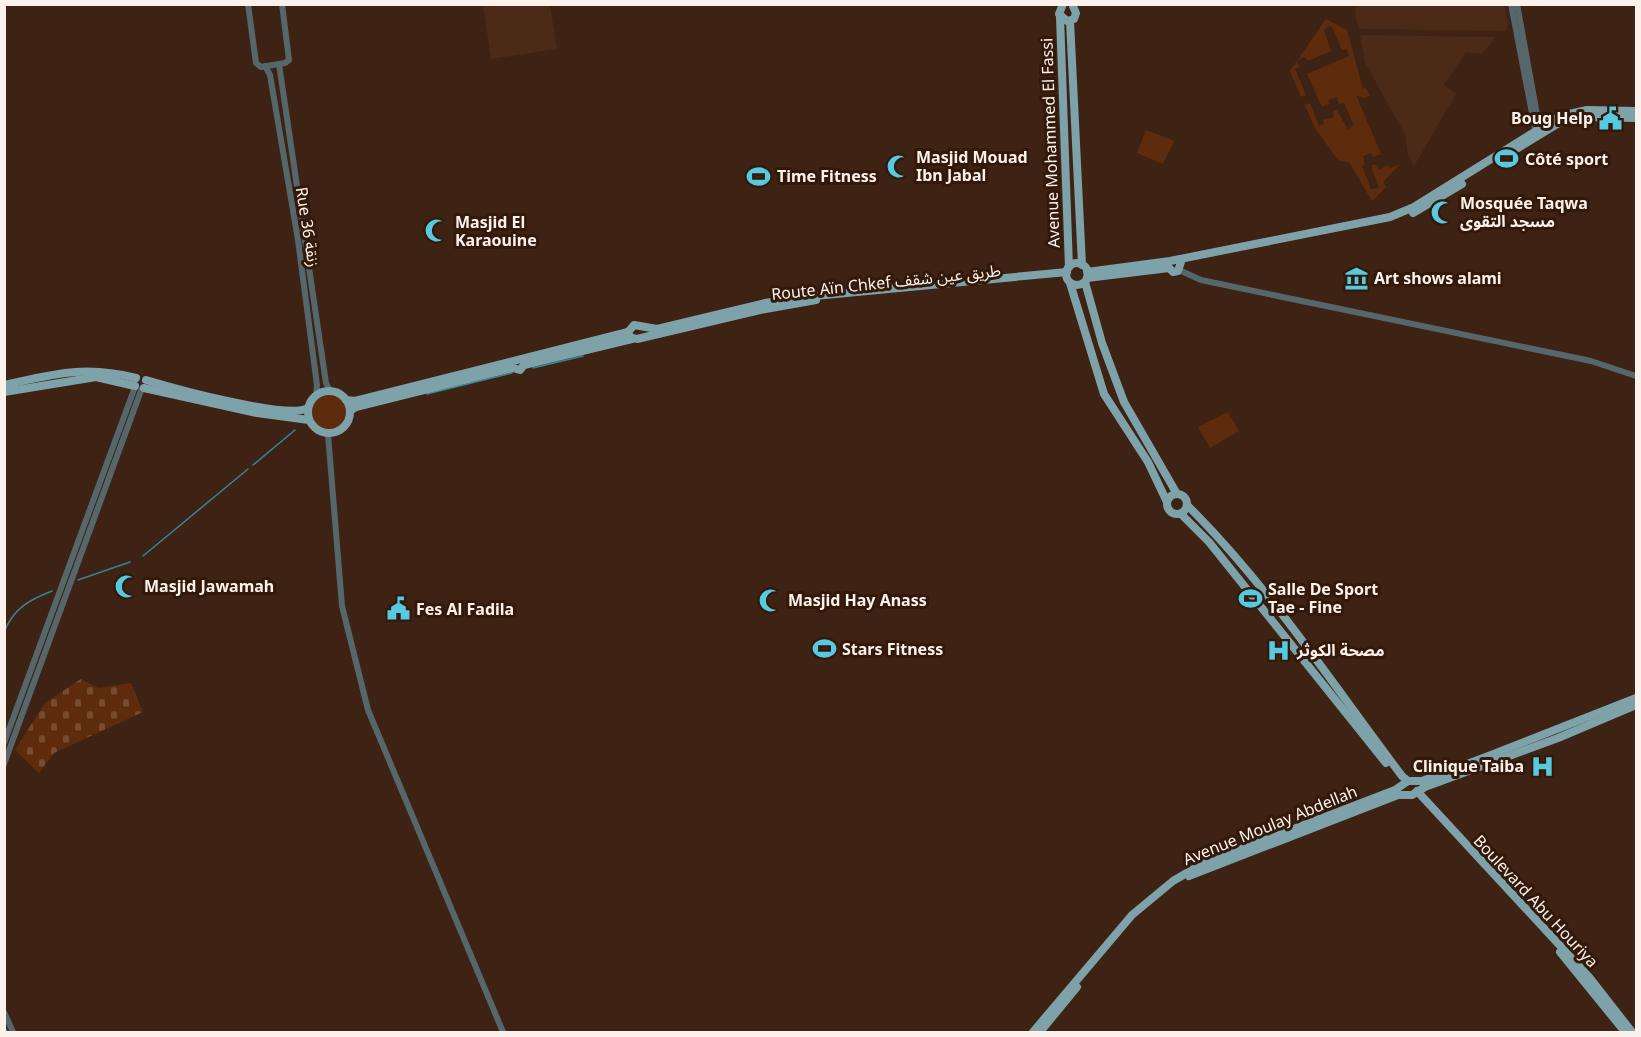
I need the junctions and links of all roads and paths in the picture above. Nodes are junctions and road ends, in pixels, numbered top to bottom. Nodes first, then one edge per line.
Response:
1 (249, 4) edge
2 (282, 4) edge
3 (1072, 4) edge
4 (1511, 4) edge
5 (1517, 4) edge
6 (1060, 8) edge
7 (1070, 21) junction
8 (279, 64) junction
9 (264, 66) junction
10 (1636, 111) edge
11 (1636, 118) edge
12 (1538, 132) junction
13 (1175, 264) junction
14 (1085, 274) junction
15 (1068, 275) junction
16 (640, 327) junction
17 (633, 336) junction
18 (513, 365) junction
19 (1636, 376) edge
20 (4, 385) edge
21 (140, 385) junction
22 (330, 391) junction
23 (4, 392) edge
24 (316, 395) junction
25 (346, 400) junction
26 (308, 408) junction
27 (350, 411) junction
28 (309, 420) junction
29 (328, 434) junction
30 (1177, 494) junction
31 (1167, 502) junction
32 (1187, 505) junction
33 (1181, 514) junction
34 (1636, 698) edge
35 (1636, 705) edge
36 (4, 743) edge
37 (4, 764) edge
38 (1407, 784) junction
39 (1412, 793) junction
40 (4, 1012) edge
41 (13, 1032) edge
42 (502, 1032) edge
43 (1033, 1032) edge
44 (1040, 1032) edge
45 (1625, 1032) edge
46 (1632, 1032) edge

1 - 9 street, Rue 36 زنقة
2 - 8 street
3 - 7 main road, Avenue Mohammed El Fassi
4 - 12 street
5 - 12 street
6 - 7 main road, Avenue Mohammed El Fassi
6 - 15 main road, Avenue Mohammed El Fassi
7 - 14 main road, Avenue Mohammed El Fassi
8 - 9 street
8 - 22 street, Rue 36 زنقة
9 - 24 street, Rue 36 زنقة
10 - 12 main road
11 - 12 main road
12 - 13 main road
13 - 14 main road
13 - 19 street
14 - 15 main road
14 - 15 main road
14 - 30 main road
15 - 16 main road, Route Aïn Chkef طريق عين شقف
15 - 17 main road, Route Aïn Chkef طريق عين شقف
15 - 31 main road
16 - 17 main road
16 - 17 main road
17 - 18 main road, Route Aïn Chkef طريق عين شقف
18 - 25 main road
18 - 27 main road
20 - 21 main road
21 - 23 main road
21 - 26 main road
21 - 28 main road
21 - 36 street
21 - 37 street
22 - 24 main road
22 - 25 main road
24 - 26 main road
25 - 27 main road
26 - 28 main road
27 - 29 main road
28 - 29 main road
29 - 42 street
30 - 31 main road
30 - 32 main road
31 - 33 main road
32 - 33 main road
32 - 38 main road
33 - 38 main road
34 - 38 main road, Avenue Moulay Abdellah
35 - 39 main road, Avenue Moulay Abdellah
38 - 39 main road
38 - 39 main road
38 - 43 main road, Avenue Moulay Abdellah
39 - 44 main road, Avenue Moulay Abdellah
39 - 45 main road, Boulevard Abu Houriya
39 - 46 main road, Boulevard Abu Houriya
40 - 41 street

